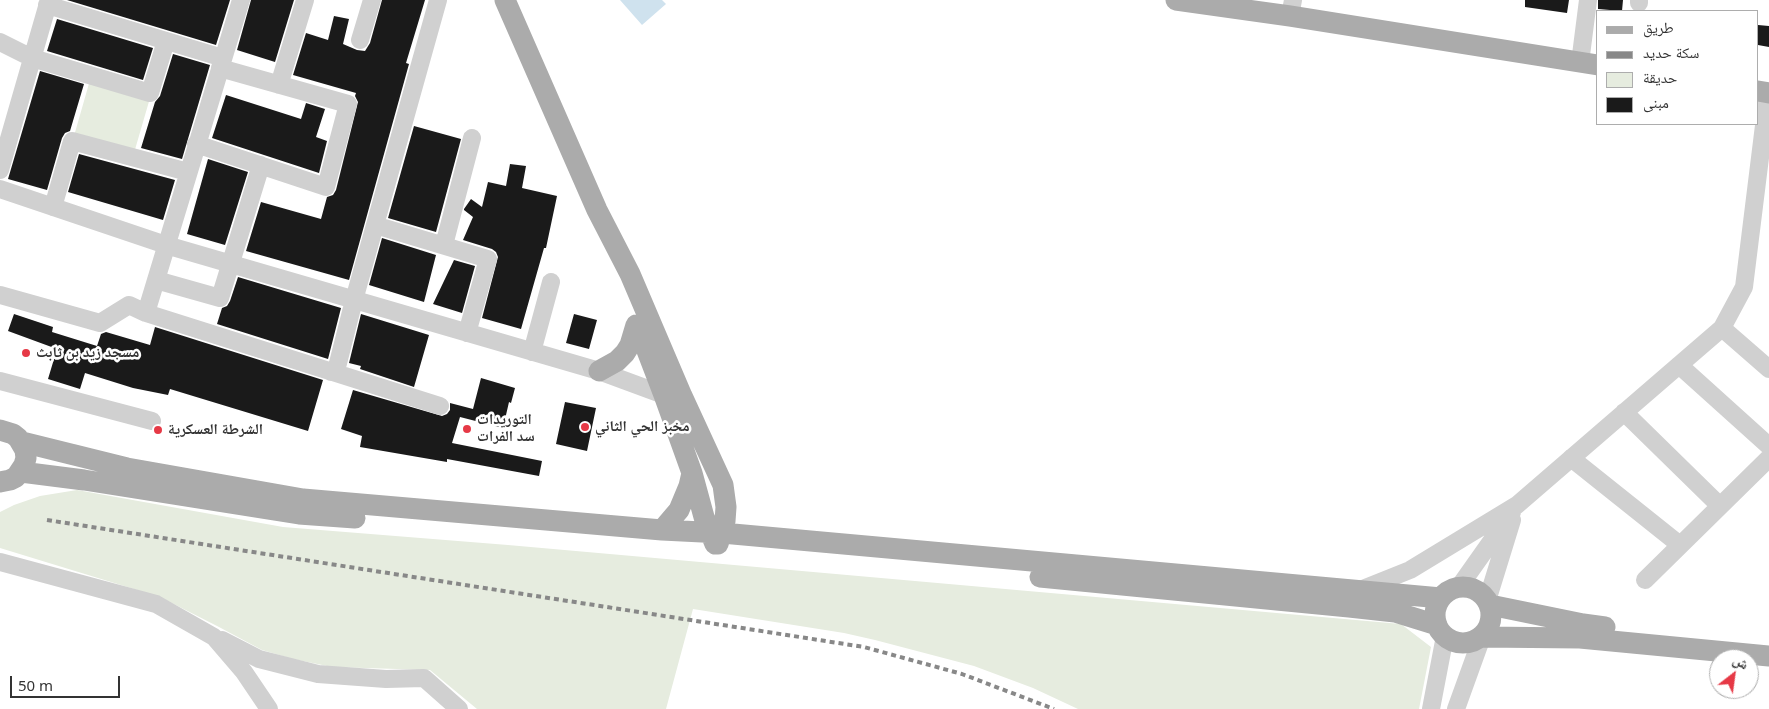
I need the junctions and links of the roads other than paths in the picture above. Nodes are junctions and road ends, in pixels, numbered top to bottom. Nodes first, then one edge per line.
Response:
1 (240, 0) edge
2 (305, 0) edge
3 (372, 0) edge
4 (438, 0) edge
5 (506, 0) edge
6 (1176, 0) edge
7 (1588, 0) edge
8 (48, 3) edge
9 (1292, 8) edge
10 (360, 40) dead end
11 (166, 41) junction
12 (0, 42) edge
13 (32, 58) junction
14 (221, 63) junction
15 (1589, 64) edge
16 (279, 85) junction
17 (1765, 92) edge
18 (472, 138) dead end
19 (196, 144) junction
20 (261, 165) junction
21 (0, 170) edge
22 (188, 172) junction
23 (0, 189) edge
24 (53, 207) junction
25 (597, 210) junction
26 (375, 224) junction
27 (166, 245) junction
28 (444, 245) junction
29 (230, 264) junction
30 (156, 280) junction
31 (551, 282) dead end
32 (1, 296) edge
33 (354, 300) junction
34 (146, 313) junction
35 (636, 325) junction
36 (1722, 328) junction
37 (467, 333) junction
38 (532, 352) junction
39 (1679, 365) junction
40 (1769, 369) edge
41 (599, 371) junction
42 (331, 372) junction
43 (0, 381) edge
44 (673, 395) junction
45 (440, 406) dead end
46 (1624, 412) junction
47 (152, 421) dead end
48 (0, 430) edge
49 (22, 442) junction
50 (1769, 446) edge
51 (1571, 458) junction
52 (1769, 458) edge
53 (692, 473) junction
54 (6, 481) edge
55 (723, 485) junction
56 (1517, 505) junction
57 (1720, 506) junction
58 (662, 530) junction
59 (716, 537) junction
60 (765, 537) junction
61 (1680, 545) junction
62 (0, 562) edge
63 (1644, 580) dead end
64 (1360, 591) junction
65 (1450, 593) junction
66 (1489, 603) junction
67 (1441, 631) junction
68 (214, 637) junction
69 (1482, 637) junction
70 (1769, 644) edge
71 (1769, 656) edge
72 (269, 709) edge
73 (459, 709) edge
74 (1430, 709) edge
75 (1456, 709) edge

1 - 14 street
2 - 16 street
3 - 10 street
4 - 26 street
5 - 25 main road
6 - 9 main road
7 - 15 street
8 - 11 street
8 - 13 street
9 - 15 main road
11 - 13 street
11 - 14 street
12 - 13 street
13 - 21 street
14 - 16 street
14 - 19 street
16 - 20 street
17 - 36 street
18 - 28 street
19 - 20 street
19 - 22 street
20 - 29 street
22 - 24 street
22 - 27 street
23 - 24 street
24 - 27 street
25 - 35 main road
25 - 44 main road
26 - 28 street
26 - 33 street
27 - 29 street
27 - 30 street
28 - 37 street
29 - 30 street
29 - 33 street
30 - 34 street
31 - 38 street
32 - 34 street
33 - 37 street
33 - 42 street
34 - 42 street
35 - 41 main road
35 - 44 main road
36 - 39 street
36 - 40 street
37 - 38 street
38 - 41 street
39 - 46 street
39 - 50 street
41 - 44 street
42 - 45 street
43 - 47 street
44 - 53 main road
44 - 55 main road
46 - 51 street
46 - 57 street
48 - 49 main road
49 - 54 main road
49 - 58 main road
51 - 56 street
51 - 61 street
52 - 57 street
53 - 58 main road
53 - 59 main road
54 - 59 main road
55 - 59 main road
55 - 60 main road
56 - 64 street
56 - 65 street
56 - 66 street
57 - 61 street
58 - 59 main road
59 - 60 main road
59 - 67 main road
60 - 64 main road
61 - 63 street
62 - 68 street
64 - 65 main road
65 - 66 main road
65 - 67 main road
66 - 69 main road
66 - 70 main road
67 - 69 main road
67 - 74 street
68 - 72 street
68 - 73 street
69 - 71 main road
69 - 75 street

